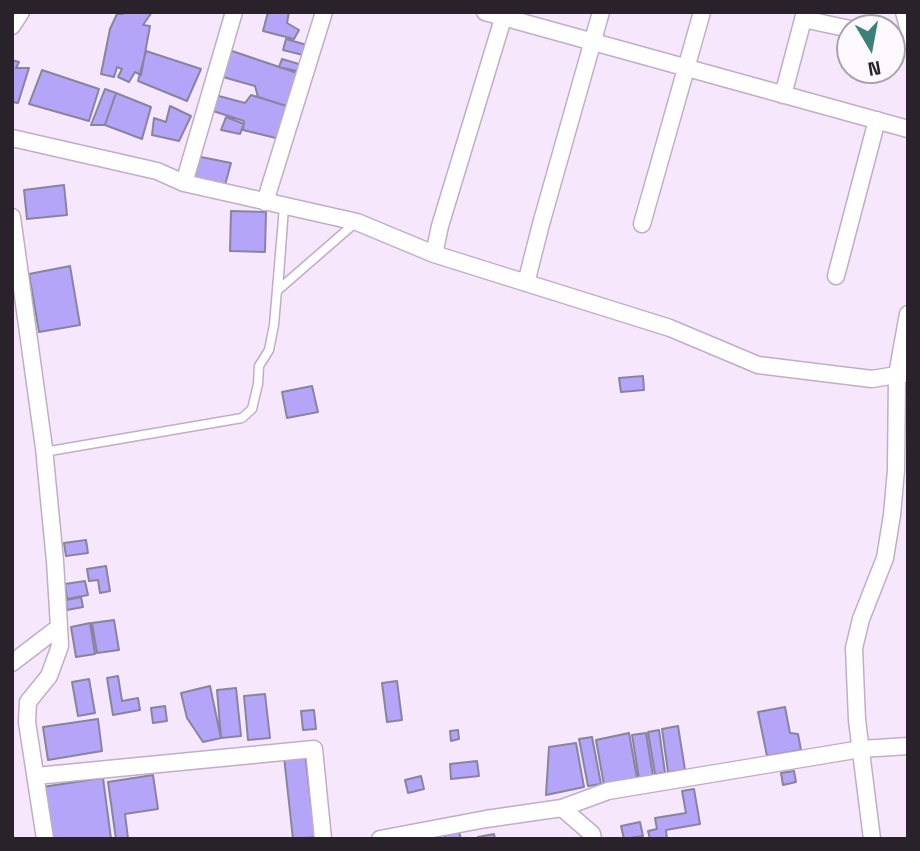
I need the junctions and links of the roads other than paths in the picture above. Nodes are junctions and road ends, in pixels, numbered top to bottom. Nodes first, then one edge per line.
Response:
1 (21, 12) edge
2 (233, 12) edge
3 (324, 12) edge
4 (485, 12) edge
5 (601, 12) edge
6 (702, 12) edge
7 (904, 12) edge
8 (504, 15) edge
9 (804, 16) edge
10 (836, 25) edge
11 (12, 26) edge
12 (908, 27) edge
13 (593, 42) junction
14 (686, 68) junction
15 (783, 94) junction
16 (877, 120) junction
17 (908, 129) edge
18 (12, 138) edge
19 (184, 183) junction
20 (265, 202) junction
21 (284, 207) junction
22 (12, 217) edge
23 (357, 222) junction
24 (642, 224) dead end
25 (434, 254) junction
26 (835, 276) dead end
27 (526, 283) junction
28 (908, 314) edge
29 (902, 374) edge
30 (44, 452) junction
31 (58, 627) junction
32 (12, 663) edge
33 (908, 746) edge
34 (861, 749) junction
35 (36, 776) junction
36 (562, 808) junction
37 (45, 839) edge
38 (323, 839) edge
39 (380, 839) edge
40 (593, 839) edge
41 (872, 839) edge

1 - 11 street
2 - 19 street
3 - 20 street
4 - 8 street
5 - 13 street
6 - 14 street
7 - 12 street
8 - 13 street
8 - 25 street
9 - 10 street
9 - 15 street
13 - 14 street
13 - 27 street
14 - 15 street
14 - 24 street
15 - 16 street
16 - 17 street
16 - 26 street
18 - 19 street
19 - 20 street
20 - 21 street
21 - 23 street
21 - 23 lane
21 - 30 lane
22 - 30 street
23 - 25 street
25 - 27 street
27 - 29 street
28 - 29 street
29 - 34 street
30 - 31 street
31 - 32 street
31 - 35 street
33 - 34 street
34 - 36 street
34 - 41 street
35 - 37 street
35 - 38 street
36 - 39 street
36 - 40 street

